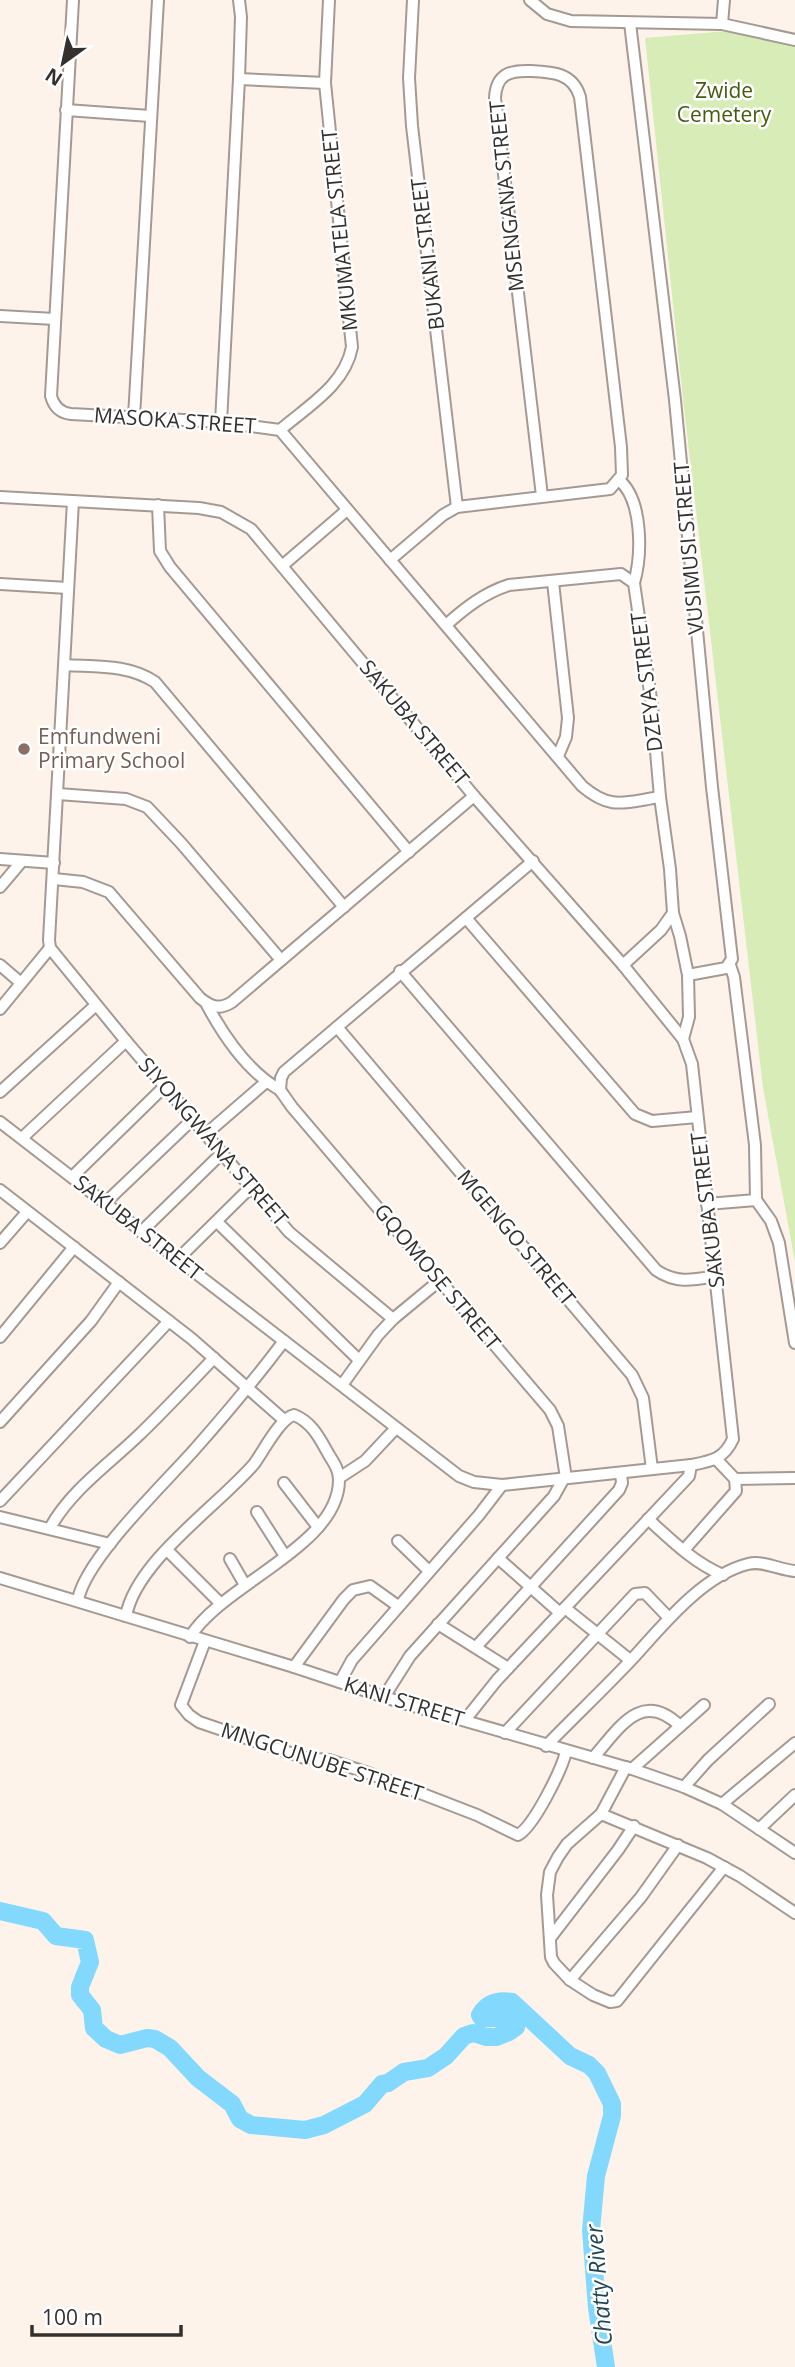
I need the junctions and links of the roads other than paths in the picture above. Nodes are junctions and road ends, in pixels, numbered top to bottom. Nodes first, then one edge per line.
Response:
1 (73, 0) edge
2 (158, 0) edge
3 (239, 0) edge
4 (329, 0) edge
5 (413, 0) edge
6 (530, 0) edge
7 (724, 0) edge
8 (630, 23) junction
9 (722, 24) junction
10 (795, 40) edge
11 (239, 79) junction
12 (325, 83) junction
13 (66, 110) junction
14 (150, 116) junction
15 (0, 316) edge
16 (55, 319) junction
17 (134, 417) junction
18 (221, 422) junction
19 (281, 430) junction
20 (620, 478) junction
21 (542, 496) junction
22 (0, 497) edge
23 (73, 501) junction
24 (158, 505) junction
25 (457, 507) junction
26 (346, 510) junction
27 (390, 560) junction
28 (282, 566) junction
29 (554, 582) junction
30 (634, 583) junction
31 (0, 584) edge
32 (68, 588) junction
33 (446, 625) junction
34 (65, 665) junction
35 (558, 756) junction
36 (58, 794) junction
37 (474, 796) junction
38 (660, 797) junction
39 (409, 852) junction
40 (0, 859) edge
41 (22, 861) junction
42 (533, 862) junction
43 (54, 863) junction
44 (54, 879) junction
45 (0, 887) edge
46 (344, 906) junction
47 (673, 913) junction
48 (466, 918) junction
49 (50, 948) junction
50 (281, 960) junction
51 (0, 965) edge
52 (623, 965) junction
53 (730, 965) junction
54 (400, 971) junction
55 (688, 975) junction
56 (20, 983) junction
57 (203, 1000) junction
58 (96, 1005) junction
59 (0, 1009) edge
60 (337, 1027) junction
61 (683, 1039) junction
62 (126, 1041) junction
63 (266, 1082) junction
64 (165, 1086) junction
65 (280, 1090) junction
66 (0, 1093) edge
67 (697, 1117) junction
68 (193, 1119) junction
69 (0, 1122) edge
70 (206, 1135) junction
71 (22, 1138) junction
72 (222, 1153) junction
73 (72, 1177) junction
74 (251, 1187) junction
75 (0, 1190) edge
76 (756, 1200) junction
77 (104, 1203) junction
78 (708, 1204) junction
79 (27, 1212) junction
80 (217, 1222) junction
81 (141, 1232) junction
82 (0, 1243) edge
83 (74, 1247) junction
84 (178, 1259) junction
85 (716, 1276) junction
86 (439, 1281) junction
87 (119, 1282) junction
88 (393, 1319) junction
89 (169, 1321) junction
90 (0, 1337) edge
91 (284, 1341) junction
92 (795, 1343) edge
93 (214, 1358) junction
94 (359, 1360) junction
95 (342, 1385) junction
96 (248, 1388) junction
97 (287, 1418) junction
98 (0, 1422) edge
99 (396, 1428) junction
100 (717, 1460) junction
101 (691, 1465) junction
102 (652, 1469) junction
103 (621, 1473) junction
104 (339, 1478) junction
105 (565, 1478) junction
106 (795, 1478) edge
107 (736, 1479) junction
108 (284, 1483) dead end
109 (502, 1485) junction
110 (0, 1502) edge
111 (257, 1512) dead end
112 (0, 1517) edge
113 (648, 1520) junction
114 (318, 1527) junction
115 (50, 1528) junction
116 (398, 1541) dead end
117 (110, 1544) junction
118 (167, 1550) junction
119 (684, 1550) junction
120 (285, 1556) junction
121 (498, 1558) junction
122 (230, 1559) dead end
123 (429, 1571) junction
124 (795, 1571) edge
125 (723, 1575) junction
126 (0, 1578) edge
127 (245, 1585) junction
128 (529, 1588) junction
129 (78, 1600) junction
130 (220, 1603) junction
131 (398, 1606) junction
132 (562, 1610) junction
133 (126, 1616) junction
134 (668, 1617) junction
135 (438, 1624) junction
136 (597, 1634) junction
137 (190, 1637) junction
138 (205, 1641) junction
139 (476, 1647) junction
140 (630, 1660) junction
141 (295, 1667) junction
142 (508, 1668) junction
143 (340, 1682) junction
144 (384, 1697) junction
145 (769, 1704) dead end
146 (704, 1705) dead end
147 (465, 1720) junction
148 (680, 1726) junction
149 (505, 1733) junction
150 (795, 1743) edge
151 (546, 1746) junction
152 (566, 1752) junction
153 (593, 1758) junction
154 (629, 1768) junction
155 (684, 1787) junction
156 (795, 1795) edge
157 (722, 1804) junction
158 (601, 1814) junction
159 (634, 1826) junction
160 (759, 1829) junction
161 (678, 1845) junction
162 (795, 1853) edge
163 (724, 1867) junction
164 (795, 1913) edge
165 (551, 1937) junction
166 (570, 1980) junction

1 - 13 street, MASOKA STREET
2 - 14 street
3 - 11 street
4 - 12 street, MKUMATELA STREET
5 - 25 street, BUKANI STREET
6 - 8 street
7 - 9 street
8 - 9 street
8 - 53 street, VUSIMUSI STREET
9 - 10 street
11 - 12 street
11 - 18 street
12 - 19 street, MKUMATELA STREET
13 - 14 street
13 - 16 street, MASOKA STREET
14 - 17 street
15 - 16 street
16 - 17 street, MASOKA STREET
17 - 18 street, MASOKA STREET
18 - 19 street, MASOKA STREET
19 - 26 street, MASOKA STREET
20 - 21 street
20 - 21 street, MSENGANA STREET
20 - 30 street
21 - 25 street
22 - 23 street, SAKUBA STREET
23 - 24 street, SAKUBA STREET
23 - 32 street
24 - 28 street, SAKUBA STREET
24 - 39 street
25 - 27 street
26 - 27 street, MASOKA STREET
26 - 28 street
27 - 33 street, MASOKA STREET
28 - 37 street, SAKUBA STREET
29 - 30 street, DZEYA STREET
29 - 33 street, DZEYA STREET
29 - 35 street
30 - 38 street, DZEYA STREET
31 - 32 street
32 - 34 street
33 - 35 street, MASOKA STREET
34 - 36 street
34 - 46 street
35 - 38 street, MASOKA STREET
36 - 43 street
36 - 50 street
37 - 39 street
37 - 42 street, SAKUBA STREET
38 - 47 street, DZEYA STREET
39 - 46 street
40 - 41 street
41 - 43 street
41 - 45 street
42 - 48 street
42 - 52 street, SAKUBA STREET
43 - 44 street
44 - 49 street
44 - 57 street
46 - 50 street
47 - 52 street
47 - 55 street, DZEYA STREET
48 - 54 street
48 - 67 street
49 - 56 street
49 - 58 street, SIYONGWANA STREET
50 - 57 street
51 - 56 street
52 - 61 street, SAKUBA STREET
53 - 55 street
53 - 76 street, VUSIMUSI STREET
54 - 60 street
54 - 85 street
55 - 61 street
56 - 59 street
57 - 63 street
58 - 62 street, SIYONGWANA STREET
58 - 66 street
60 - 65 street
60 - 102 street, MGENGO STREET
61 - 67 street, SAKUBA STREET
62 - 64 street, SIYONGWANA STREET
62 - 71 street
63 - 65 street
63 - 70 street
64 - 68 street, SIYONGWANA STREET
64 - 73 street
65 - 86 street, GQOMOSE STREET
67 - 78 street, SAKUBA STREET
68 - 70 street, SIYONGWANA STREET
68 - 77 street
69 - 71 street, SAKUBA STREET
70 - 72 street, SIYONGWANA STREET
71 - 73 street, SAKUBA STREET
72 - 74 street, SIYONGWANA STREET
72 - 81 street
73 - 77 street, SAKUBA STREET
74 - 80 street
74 - 88 street, SIYONGWANA STREET
75 - 79 street
76 - 78 street
76 - 92 street
77 - 81 street, SAKUBA STREET
78 - 85 street, SAKUBA STREET
79 - 82 street
79 - 83 street
80 - 84 street
80 - 94 street
81 - 84 street, SAKUBA STREET
83 - 87 street
83 - 90 street
84 - 91 street, SAKUBA STREET
85 - 100 street, SAKUBA STREET
86 - 88 street
86 - 105 street, GQOMOSE STREET
87 - 89 street
87 - 98 street
88 - 94 street
89 - 93 street
89 - 110 street
91 - 95 street, SAKUBA STREET
91 - 96 street
93 - 96 street
93 - 115 street
94 - 95 street
95 - 99 street, SAKUBA STREET
96 - 97 street
96 - 117 street
97 - 104 street
97 - 118 street
99 - 104 street
99 - 109 street, SAKUBA STREET
100 - 101 street, SAKUBA STREET
100 - 107 street
101 - 102 street, SAKUBA STREET
101 - 113 street
102 - 103 street, SAKUBA STREET
103 - 105 street, SAKUBA STREET
103 - 128 street
104 - 114 street
105 - 109 street, SAKUBA STREET
105 - 121 street
106 - 107 street
107 - 119 street
108 - 114 street
109 - 123 street
111 - 120 street
112 - 115 street
113 - 119 street
113 - 132 street
114 - 120 street
115 - 117 street
116 - 123 street
117 - 129 street
118 - 130 street
118 - 133 street
119 - 125 street
120 - 127 street
121 - 128 street
121 - 135 street
122 - 127 street
123 - 131 street
124 - 125 street
125 - 134 street
126 - 129 street, KANI STREET
127 - 130 street
128 - 132 street
128 - 139 street
129 - 133 street, KANI STREET
130 - 137 street
131 - 141 street
131 - 143 street
132 - 136 street
132 - 142 street
133 - 137 street, KANI STREET
134 - 136 street
134 - 140 street
135 - 139 street
135 - 144 street
136 - 140 street
136 - 149 street
137 - 138 street, KANI STREET
138 - 141 street, KANI STREET
138 - 152 street, MNGCUNUBE STREET
139 - 142 street
140 - 151 street
141 - 143 street, KANI STREET
142 - 147 street
143 - 144 street, KANI STREET
144 - 147 street, KANI STREET
145 - 155 street
146 - 148 street
147 - 149 street, KANI STREET
148 - 153 street
148 - 154 street
149 - 151 street, KANI STREET
150 - 157 street
151 - 152 street, KANI STREET
152 - 153 street, KANI STREET
153 - 154 street, KANI STREET
154 - 155 street, KANI STREET
154 - 158 street
155 - 157 street, KANI STREET
156 - 160 street
157 - 160 street, KANI STREET
158 - 159 street
158 - 165 street
159 - 161 street
159 - 165 street
160 - 162 street, KANI STREET
161 - 163 street
161 - 166 street
163 - 164 street
163 - 166 street
165 - 166 street

